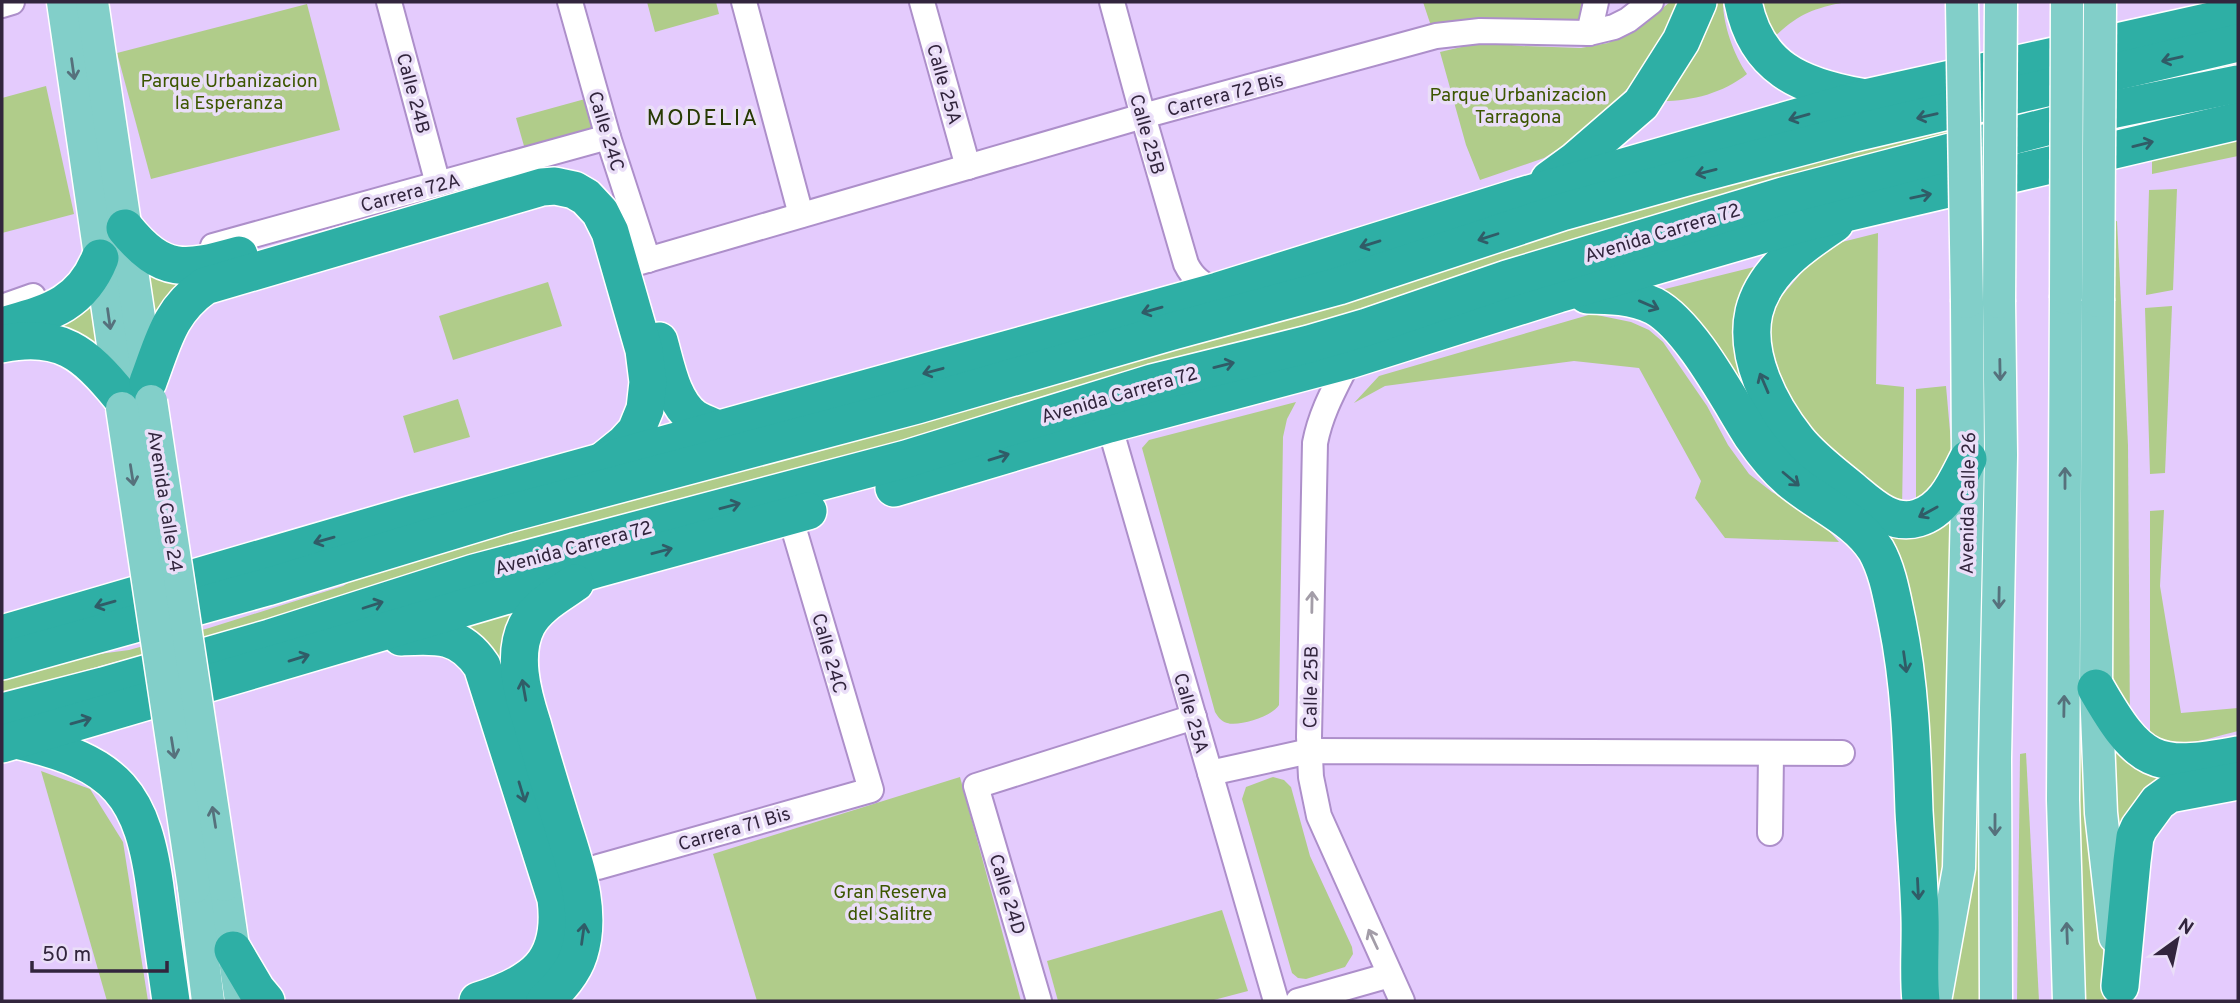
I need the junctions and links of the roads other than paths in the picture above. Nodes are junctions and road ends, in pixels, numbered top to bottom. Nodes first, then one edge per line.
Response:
1 (12, 2) edge
2 (63, 2) edge
3 (92, 2) edge
4 (389, 2) edge
5 (570, 2) edge
6 (744, 2) edge
7 (922, 2) edge
8 (1112, 2) edge
9 (1596, 2) edge
10 (1651, 2) edge
11 (1698, 2) edge
12 (1743, 2) edge
13 (1962, 2) edge
14 (2001, 2) edge
15 (2067, 2) edge
16 (2100, 2) edge
17 (2235, 2) edge
18 (2, 5) edge
19 (2221, 18) edge
20 (1589, 33) junction
21 (2238, 43) edge
22 (2238, 84) edge
23 (1865, 98) junction
24 (1143, 116) junction
25 (2238, 121) edge
26 (608, 137) junction
27 (968, 167) junction
28 (438, 184) junction
29 (1522, 196) junction
30 (1854, 210) junction
31 (801, 215) junction
32 (1452, 218) junction
33 (125, 228) junction
34 (213, 246) dead end
35 (1598, 252) junction
36 (100, 258) junction
37 (643, 261) junction
38 (1404, 264) junction
39 (1218, 291) junction
40 (1558, 294) junction
41 (33, 296) dead end
42 (2, 307) edge
43 (2, 326) edge
44 (2, 344) edge
45 (1349, 360) junction
46 (135, 397) junction
47 (1109, 424) junction
48 (720, 430) junction
49 (906, 459) junction
50 (1968, 459) junction
51 (602, 462) junction
52 (952, 472) junction
53 (790, 516) junction
54 (596, 569) junction
55 (2, 634) edge
56 (361, 639) junction
57 (2, 661) edge
58 (2096, 688) junction
59 (1194, 717) junction
60 (6, 732) edge
61 (520, 735) junction
62 (1310, 751) junction
63 (1842, 753) dead end
64 (1771, 754) junction
65 (2238, 755) edge
66 (1210, 773) junction
67 (2238, 781) edge
68 (870, 790) joint
69 (1770, 833) dead end
70 (598, 867) dead end
71 (209, 886) junction
72 (233, 950) junction
73 (1390, 975) junction
74 (2120, 994) edge
75 (171, 1001) edge
76 (208, 1001) edge
77 (241, 1001) edge
78 (266, 1001) edge
79 (478, 1001) edge
80 (545, 1001) edge
81 (1040, 1001) edge
82 (1276, 1001) edge
83 (1298, 1001) edge
84 (1402, 1001) edge
85 (1921, 1001) edge
86 (1936, 1001) edge
87 (1996, 1001) edge
88 (2069, 1001) edge

1 - 18 street
2 -> 36 main road, Avenida Calle 24
3 - 33 main road, Avenida Calle 24
4 - 28 street, Calle 24B
5 - 26 street, Calle 24C
6 - 31 street
7 - 27 street, Calle 25A
8 - 24 street, Calle 25B
9 - 20 street
10 - 20 street, Carrera 72 Bis
11 - 29 highway
12 - 23 highway
13 - 50 main road, Avenida Calle 26, bridge
14 -> 87 main road, Avenida Calle 26, bridge
88 -> 15 main road, bridge
16 - 58 main road, bridge
17 - 19 highway
19 - 23 highway
20 - 24 street, Carrera 72 Bis
21 -> 38 highway
22 - 35 highway, Avenida Carrera 72
23 -> 29 highway
24 - 27 street, Carrera 72 Bis
24 - 39 street, Calle 25B
30 -> 25 highway, Avenida Carrera 72
26 - 28 street, Carrera 72A
26 - 37 street, Calle 24C
27 - 31 street, Carrera 72 Bis
28 - 34 street, Carrera 72A
29 - 32 highway
30 - 40 highway, Avenida Carrera 72
50 -> 30 highway
31 - 37 street, Carrera 72 Bis
32 - 38 highway
32 -> 39 highway
33 - 37 highway
33 - 46 main road, Avenida Calle 24
35 - 40 highway
49 -> 35 highway, Avenida Carrera 72
36 - 43 highway
36 -> 46 main road, Avenida Calle 24
37 - 48 highway
38 - 57 highway
39 -> 48 highway
40 - 45 highway, Avenida Carrera 72
40 -> 85 highway
41 - 42 street
44 - 46 highway
45 - 47 highway, Avenida Carrera 72
62 -> 45 street, Calle 25B
46 - 51 highway
46 - 71 main road, Avenida Calle 24, bridge
52 -> 47 highway, Avenida Carrera 72
47 - 59 street, Calle 25A
48 - 51 highway
49 - 52 highway
60 -> 49 highway, Avenida Carrera 72
50 - 86 main road, Avenida Calle 26
51 -> 55 highway
52 - 53 highway, Avenida Carrera 72
54 -> 53 highway, Avenida Carrera 72
53 - 68 street, Calle 24C
54 - 56 highway, Avenida Carrera 72
61 -> 54 highway
60 -> 56 highway, Avenida Carrera 72
56 - 61 highway
58 - 65 highway
58 - 74 main road
59 - 66 street, Calle 25A
59 - 81 street, Calle 24D
60 - 75 highway
61 -> 79 highway
80 -> 61 highway
62 - 64 street
62 - 66 street
73 -> 62 street, Calle 25B
63 - 64 street
64 - 69 street
66 - 82 street, Calle 25A
67 - 74 highway
68 - 70 street, Carrera 71 Bis
71 - 72 main road, Avenida Calle 24
71 - 76 main road, Avenida Calle 24
72 - 77 main road, Avenida Calle 24
72 - 78 highway
73 - 83 street
73 - 84 street, Calle 25B

